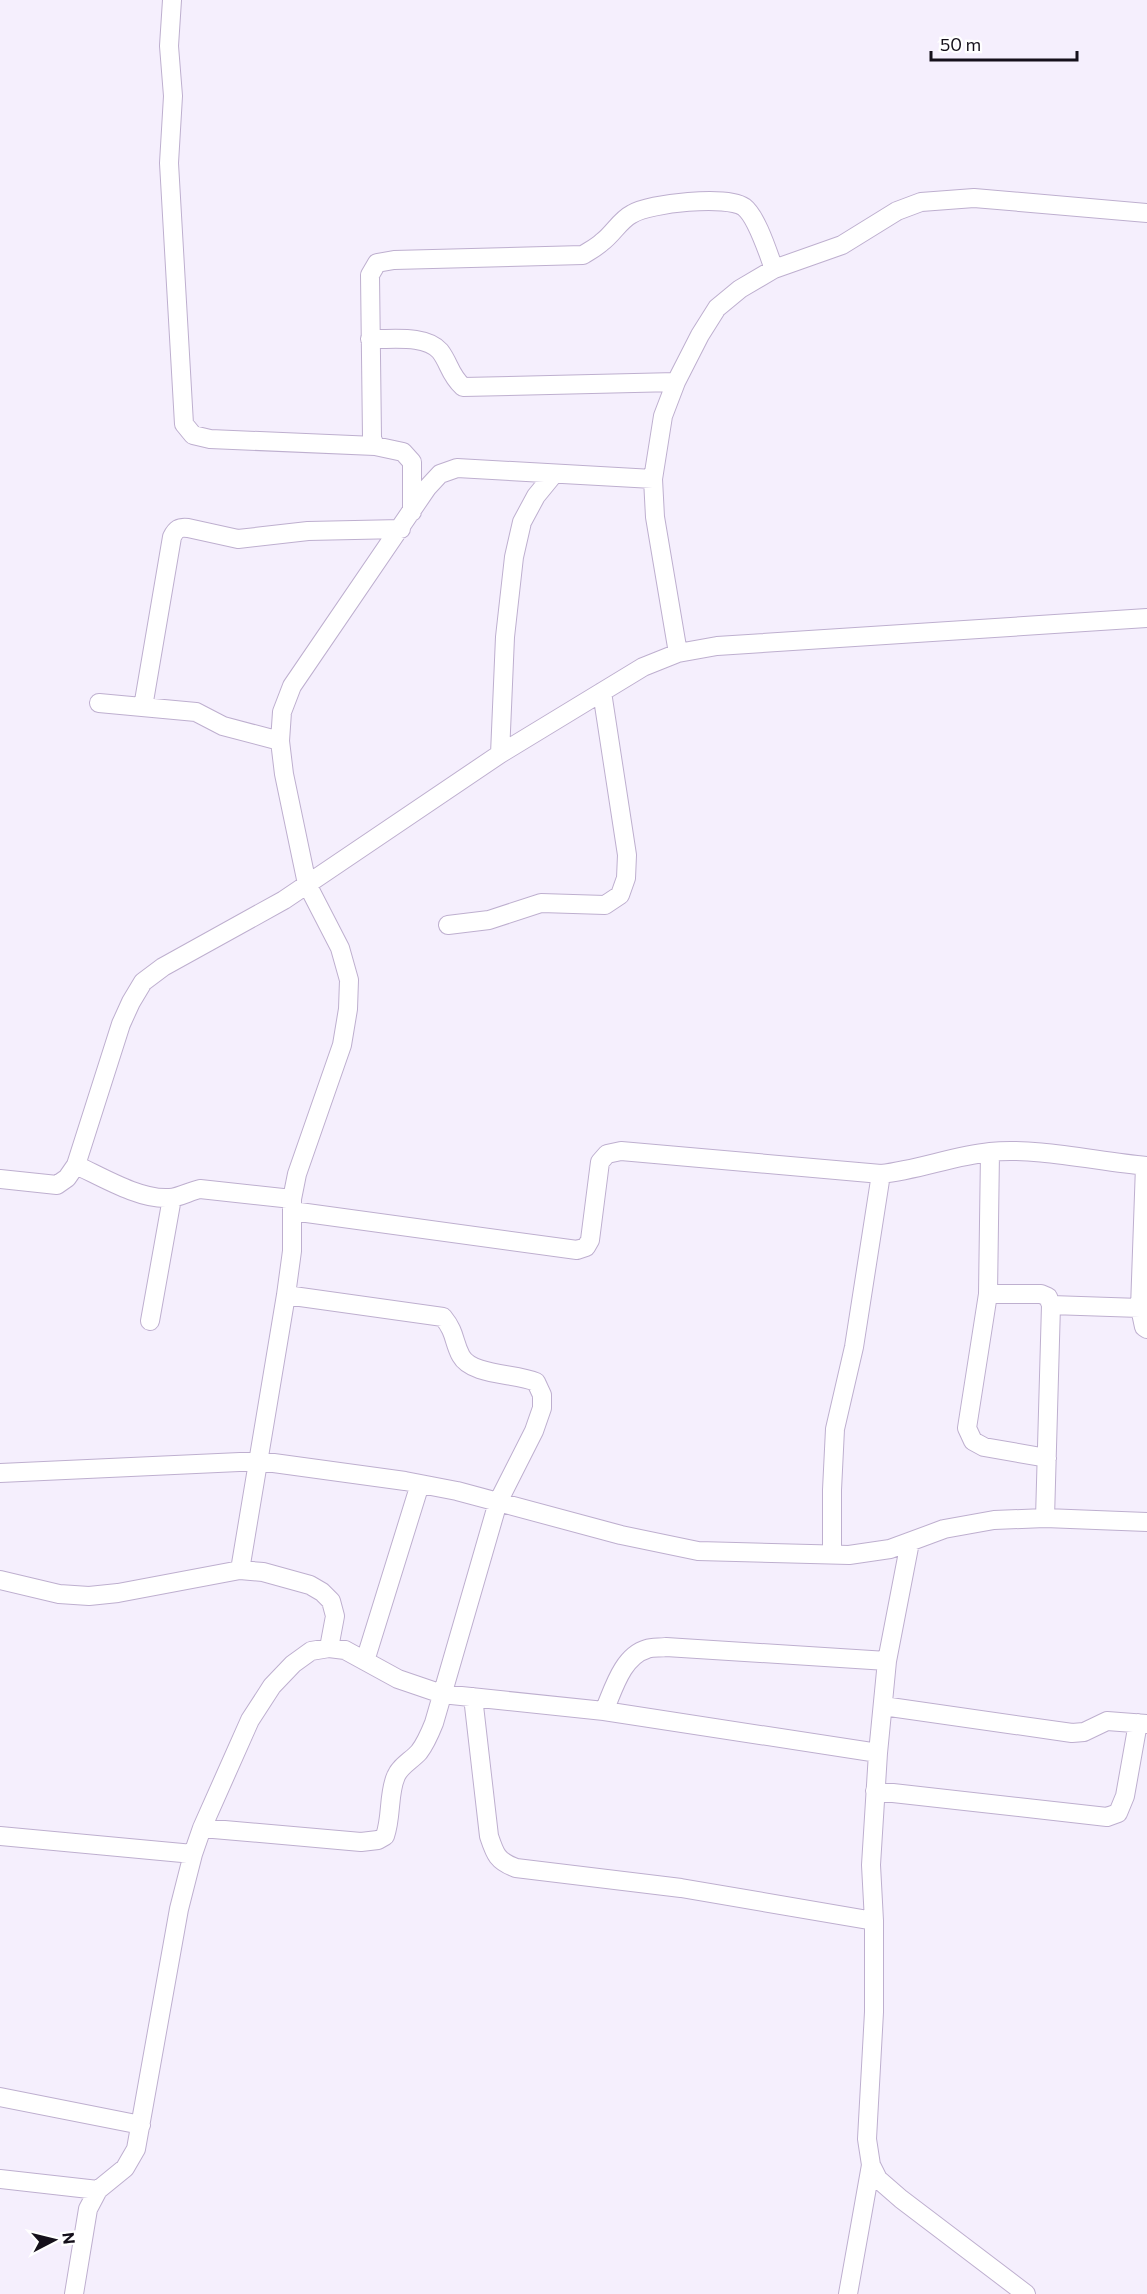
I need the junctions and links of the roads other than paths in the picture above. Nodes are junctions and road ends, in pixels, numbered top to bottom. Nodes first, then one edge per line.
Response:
1 (172, 0) edge
2 (1147, 213) edge
3 (774, 269) junction
4 (370, 339) junction
5 (676, 382) junction
6 (375, 446) junction
7 (554, 474) junction
8 (653, 479) junction
9 (411, 513) junction
10 (401, 530) junction
11 (1147, 618) edge
12 (678, 653) junction
13 (602, 692) junction
14 (99, 703) dead end
15 (143, 707) junction
16 (280, 741) junction
17 (500, 754) junction
18 (307, 884) junction
19 (448, 925) dead end
20 (990, 1152) junction
21 (76, 1165) junction
22 (1146, 1166) edge
23 (881, 1174) junction
24 (0, 1179) edge
25 (171, 1198) junction
26 (292, 1205) junction
27 (286, 1294) junction
28 (988, 1294) junction
29 (1051, 1305) junction
30 (1140, 1308) junction
31 (150, 1321) dead end
32 (1147, 1329) edge
33 (1047, 1458) junction
34 (259, 1461) junction
35 (0, 1473) edge
36 (420, 1484) junction
37 (498, 1502) junction
38 (1045, 1518) junction
39 (1147, 1522) edge
40 (910, 1542) junction
41 (832, 1554) junction
42 (240, 1570) junction
43 (0, 1580) edge
44 (329, 1648) junction
45 (365, 1661) junction
46 (887, 1661) junction
47 (442, 1694) junction
48 (473, 1697) junction
49 (883, 1706) junction
50 (604, 1711) junction
51 (1143, 1724) edge
52 (878, 1753) junction
53 (875, 1791) junction
54 (202, 1828) junction
55 (0, 1836) edge
56 (193, 1854) junction
57 (874, 1921) junction
58 (0, 2097) edge
59 (141, 2125) junction
60 (871, 2165) junction
61 (0, 2179) edge
62 (98, 2190) junction
63 (74, 2294) edge
64 (848, 2294) edge
65 (1026, 2294) edge

1 - 6 street
2 - 3 street
3 - 4 street
3 - 5 street
4 - 5 street
4 - 6 street
5 - 8 street
6 - 9 street
7 - 8 street
7 - 9 street
7 - 17 street
8 - 12 street
9 - 10 street
10 - 15 street
10 - 16 street
11 - 12 street
12 - 13 street
13 - 17 street
13 - 19 street
14 - 15 street
15 - 16 street
16 - 18 street
17 - 18 street
18 - 21 street
18 - 26 street
20 - 22 street
20 - 23 street
20 - 28 street
21 - 24 street
21 - 25 street
22 - 30 street
23 - 26 street
23 - 41 street
25 - 26 street
25 - 31 street
26 - 27 street
27 - 34 street
27 - 37 street
28 - 29 street
28 - 33 street
29 - 30 street
29 - 33 street
30 - 32 street
33 - 38 street
34 - 35 street
34 - 36 street
34 - 42 street
36 - 37 street
36 - 45 street
37 - 41 street
37 - 47 street
38 - 39 street
38 - 40 street
40 - 41 street
40 - 46 street
42 - 43 street
42 - 44 street
44 - 45 street
44 - 54 street
45 - 47 street
46 - 49 street
46 - 50 street
47 - 48 street
47 - 54 street
48 - 50 street
48 - 57 street
49 - 51 street
49 - 52 street
50 - 52 street
51 - 53 street
52 - 53 street
53 - 57 street
54 - 56 street
55 - 56 street
56 - 59 street
57 - 60 street
58 - 59 street
59 - 62 street
60 - 64 street
60 - 65 street
61 - 62 street
62 - 63 street

